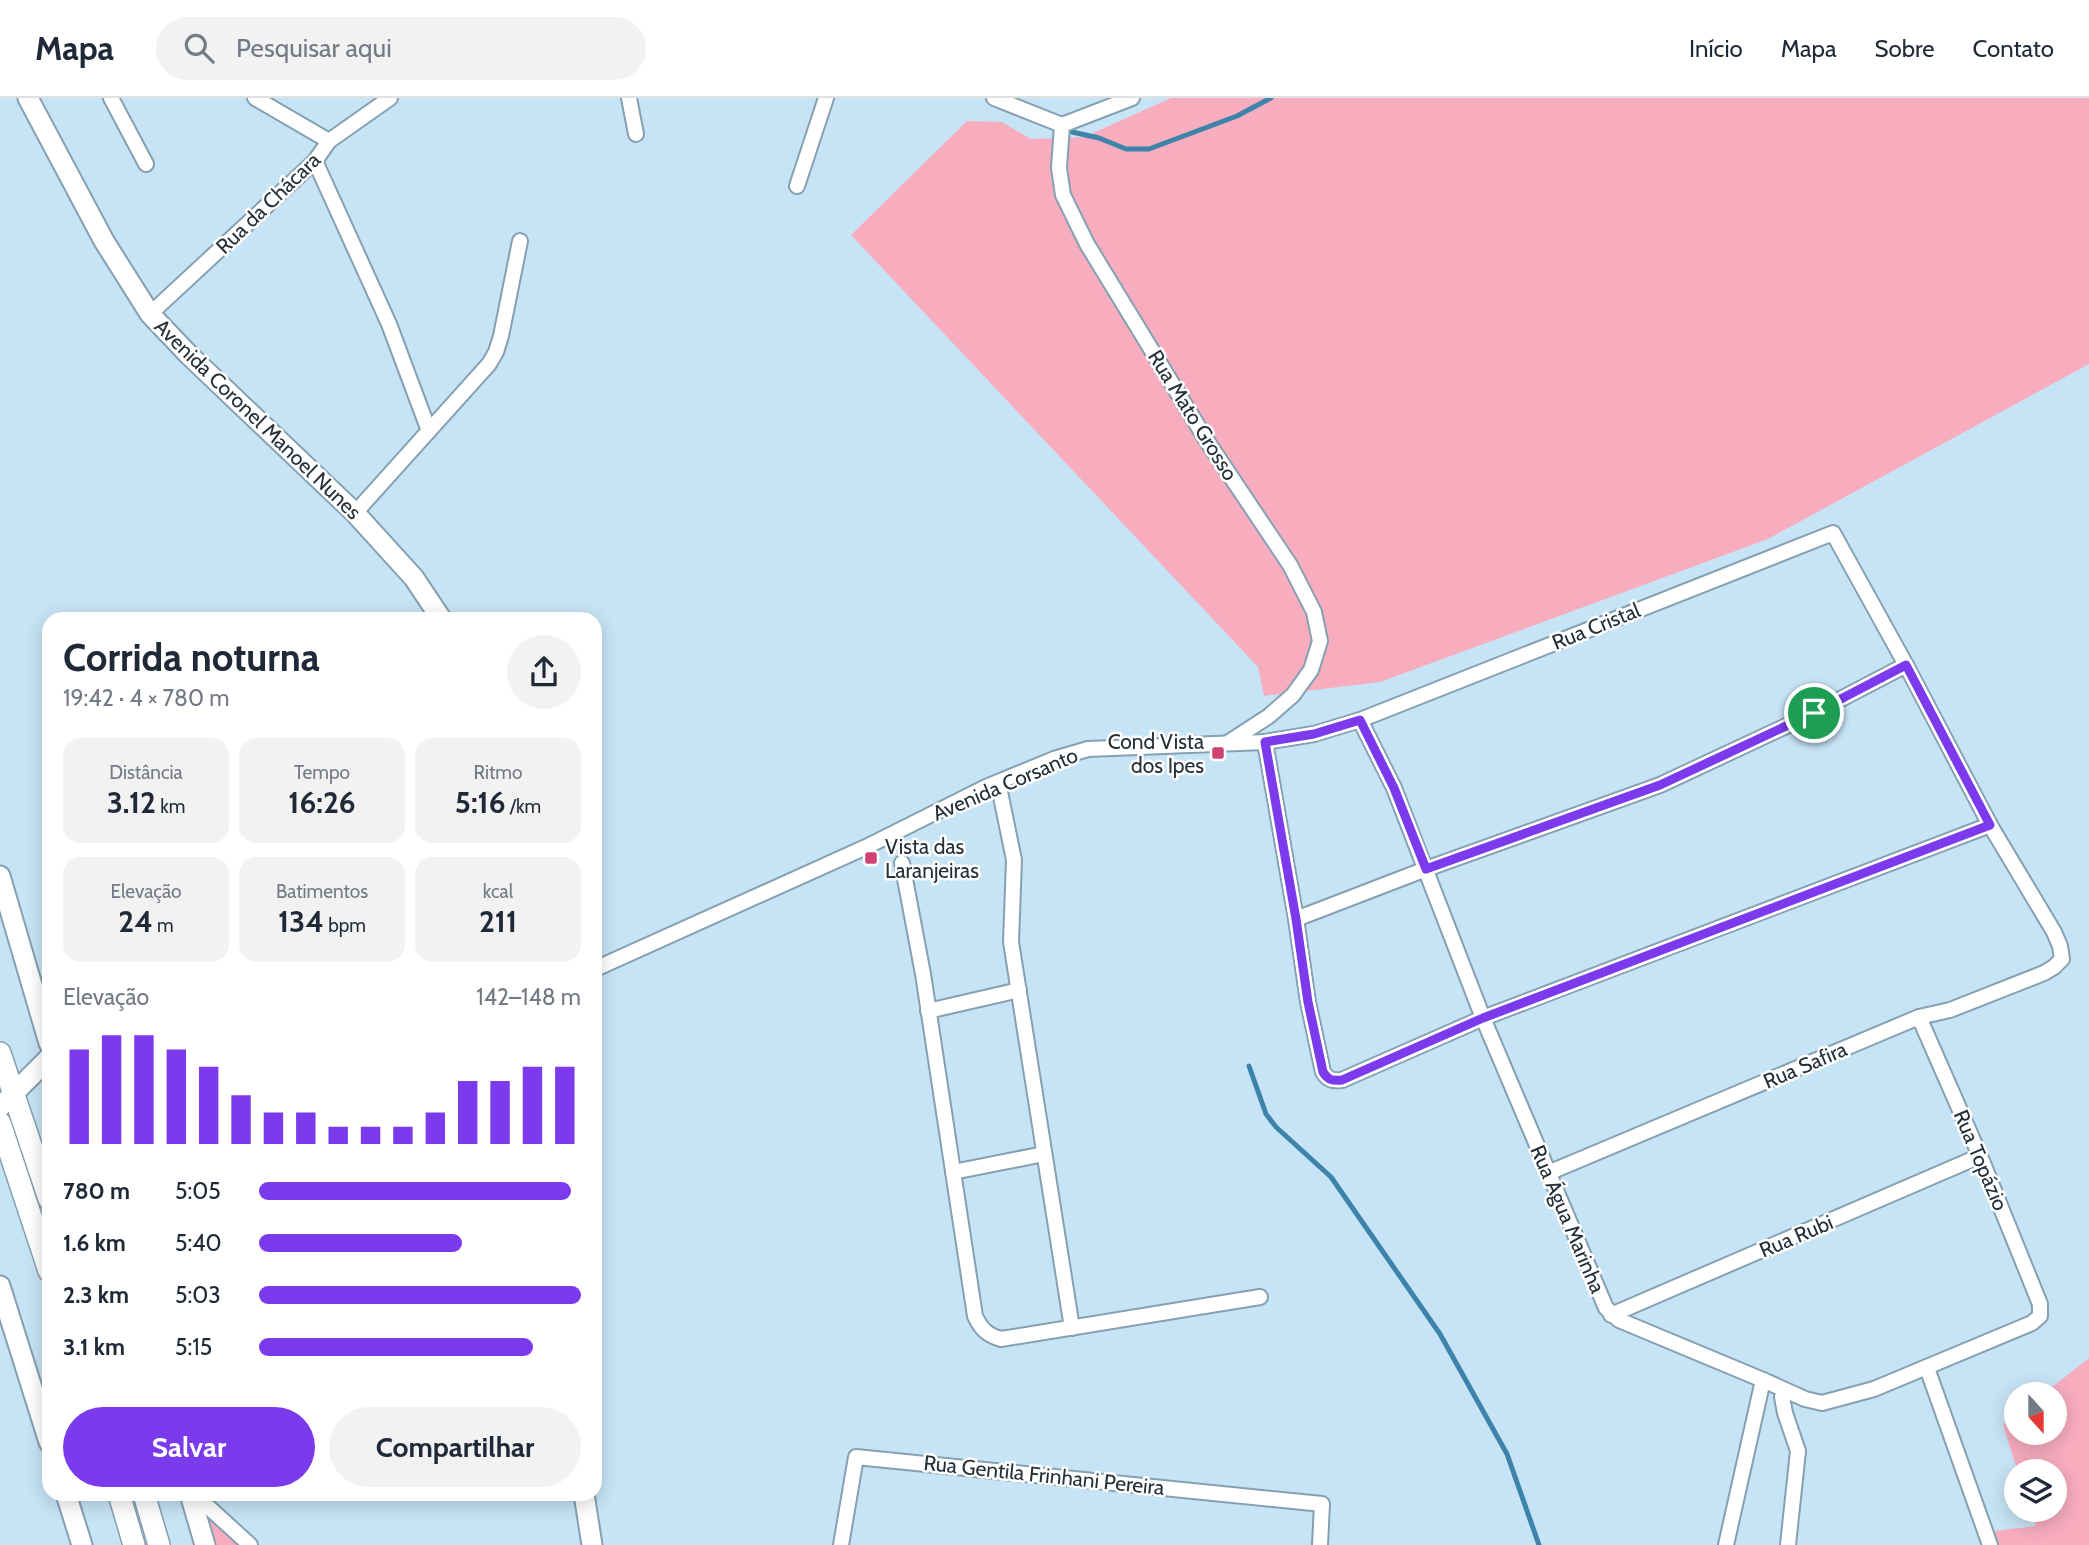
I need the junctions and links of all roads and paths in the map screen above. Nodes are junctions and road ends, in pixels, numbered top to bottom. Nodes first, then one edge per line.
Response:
1 (28, 98) edge
2 (111, 98) edge
3 (255, 98) edge
4 (390, 98) edge
5 (629, 98) edge
6 (826, 98) edge
7 (994, 98) edge
8 (1132, 98) edge
9 (1062, 125) junction
10 (636, 134) dead end
11 (330, 141) junction
12 (315, 162) junction
13 (146, 164) dead end
14 (797, 186) dead end
15 (520, 241) dead end
16 (150, 314) junction
17 (429, 431) junction
18 (355, 513) junction
19 (437, 612) edge
20 (1906, 665) junction
21 (1360, 720) junction
22 (1265, 742) junction
23 (1229, 743) junction
24 (998, 782) junction
25 (1990, 825) junction
26 (902, 863) dead end
27 (1426, 869) junction
28 (0, 876) edge
29 (1296, 919) junction
30 (602, 966) edge
31 (1019, 990) junction
32 (928, 1011) junction
33 (42, 1014) edge
34 (1919, 1017) junction
35 (1483, 1018) junction
36 (0, 1053) edge
37 (42, 1065) edge
38 (7, 1100) edge
39 (0, 1123) edge
40 (1044, 1154) junction
41 (1980, 1156) junction
42 (953, 1172) junction
43 (1548, 1173) junction
44 (42, 1182) edge
45 (42, 1250) edge
46 (0, 1286) edge
47 (1261, 1297) dead end
48 (2040, 1304) joint
49 (1611, 1315) junction
50 (1072, 1328) junction
51 (1927, 1368) junction
52 (1763, 1380) junction
53 (1784, 1391) junction
54 (42, 1420) edge
55 (68, 1501) edge
56 (121, 1501) edge
57 (146, 1501) edge
58 (194, 1501) edge
59 (200, 1501) edge
60 (585, 1501) edge
61 (82, 1545) edge
62 (134, 1545) edge
63 (159, 1545) edge
64 (205, 1545) edge
65 (250, 1545) edge
66 (592, 1545) edge
67 (841, 1545) edge
68 (1320, 1545) edge
69 (1726, 1545) edge
70 (1788, 1545) edge
71 (1990, 1545) edge

1 - 16 street, Avenida Coronel Manoel Nunes
2 - 13 street
3 - 11 street
4 - 11 street, Rua da Chácara
5 - 10 street
6 - 14 street
7 - 9 street
8 - 9 street
9 - 23 street, Rua Mato Grosso
11 - 12 street, Rua da Chácara
12 - 16 street, Rua da Chácara
12 - 17 street
15 - 17 street
16 - 18 street, Avenida Coronel Manoel Nunes
17 - 18 street
18 - 19 street, Avenida Coronel Manoel Nunes
20 - 21 street, Rua Cristal
20 - 25 street
20 - 27 street
21 - 22 street, Avenida Corsanto
21 - 27 street, Rua Água Marinha
22 - 23 street, Avenida Corsanto
22 - 29 street
23 - 24 street, Avenida Corsanto
24 - 30 street, Avenida Corsanto
24 - 31 street
25 - 34 street, Rua Safira
25 - 35 street
26 - 32 street
27 - 29 street
27 - 35 street, Rua Água Marinha
28 - 33 street
29 - 35 street
31 - 32 street
31 - 40 street
32 - 42 street
34 - 41 street, Rua Topázio
34 - 43 street, Rua Safira
35 - 43 street, Rua Água Marinha
36 - 38 main road
37 - 38 street
38 - 44 main road
39 - 45 main road
40 - 42 street
40 - 50 street
41 - 48 street, Rua Topázio
41 - 49 street, Rua Rubi
42 - 50 street
43 - 49 street, Rua Água Marinha
46 - 54 street
47 - 50 street
48 - 51 street, Rua Água Marinha
49 - 52 street, Rua Água Marinha
51 - 53 street, Rua Água Marinha
51 - 71 street
52 - 53 street, Rua Água Marinha
52 - 69 street
53 - 70 street
55 - 61 street
56 - 62 main road
57 - 63 main road
58 - 64 street
59 - 65 street
60 - 66 street
67 - 68 street, Rua Gentila Frinhani Pereira

